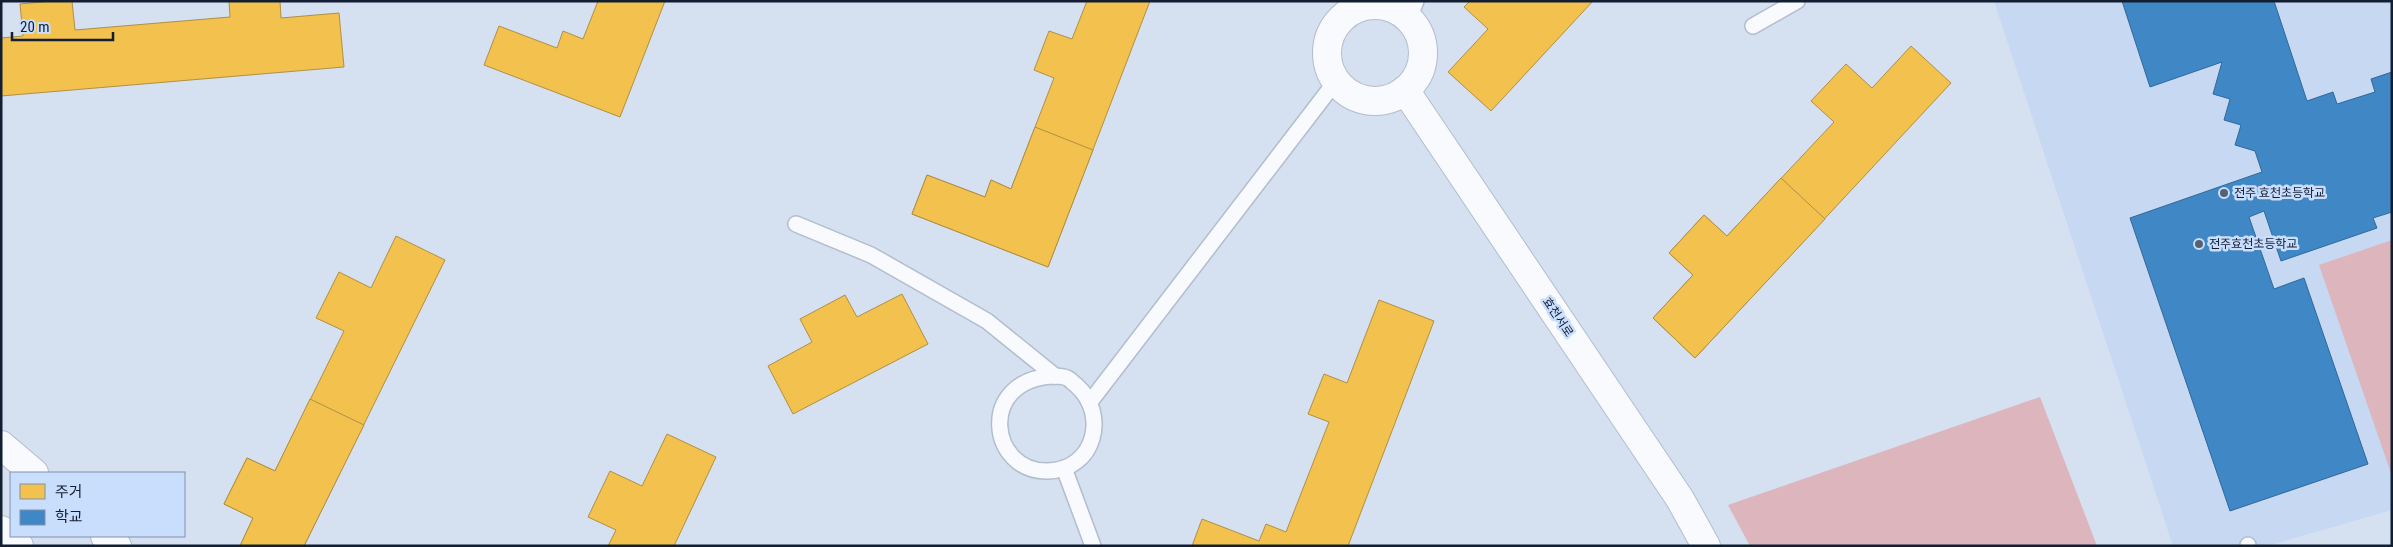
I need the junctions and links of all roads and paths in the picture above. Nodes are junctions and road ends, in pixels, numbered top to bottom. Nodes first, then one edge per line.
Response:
1 (1798, 1) edge
2 (1344, 7) edge
3 (1413, 10) edge
4 (1754, 26) dead end
5 (1336, 81) junction
6 (1405, 90) junction
7 (796, 224) dead end
8 (1055, 376) junction
9 (1090, 402) junction
10 (1, 445) edge
11 (1064, 468) junction
12 (33, 472) edge
13 (1, 530) edge
14 (106, 537) edge
15 (19, 546) edge
16 (117, 546) edge
17 (1093, 546) edge
18 (1706, 546) edge

1 - 4 lane
2 - 3 street
2 - 5 street
3 - 6 street
5 - 6 street
5 - 9 lane
6 - 18 street, 효천서로
7 - 8 lane
8 - 9 lane
8 - 11 lane
9 - 11 lane
10 - 12 street
11 - 17 lane
13 - 15 street
14 - 16 street

